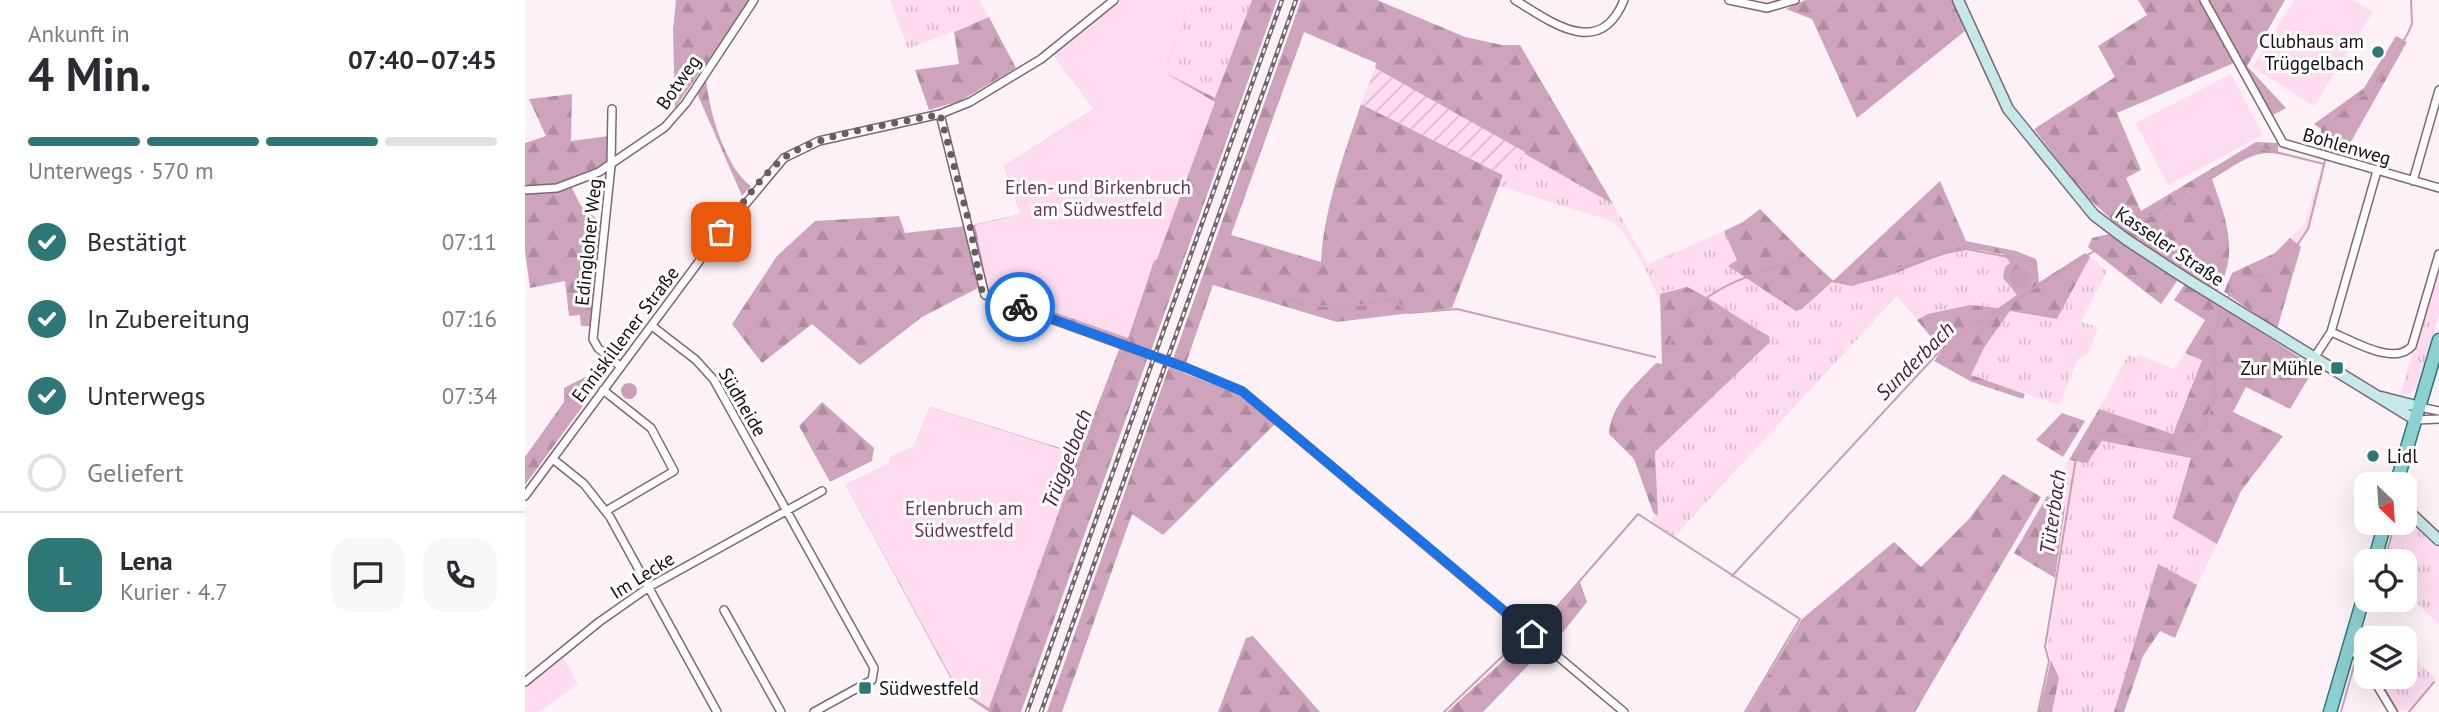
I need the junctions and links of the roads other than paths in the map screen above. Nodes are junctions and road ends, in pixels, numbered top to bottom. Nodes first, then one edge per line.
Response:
1 (754, 0) edge
2 (1114, 0) edge
3 (1515, 0) edge
4 (1624, 0) edge
5 (1729, 0) edge
6 (1795, 0) edge
7 (1958, 0) edge
8 (2204, 0) edge
9 (2439, 90) edge
10 (612, 109) dead end
11 (940, 114) junction
12 (611, 166) junction
13 (2377, 171) junction
14 (2413, 181) junction
15 (2439, 188) edge
16 (525, 190) edge
17 (2439, 254) edge
18 (652, 326) junction
19 (2331, 332) junction
20 (2439, 340) edge
21 (2313, 359) junction
22 (620, 366) junction
23 (603, 390) junction
24 (2439, 411) edge
25 (2418, 414) junction
26 (2439, 419) edge
27 (553, 459) junction
28 (2400, 472) edge
29 (822, 491) dead end
30 (525, 496) edge
31 (605, 511) junction
32 (787, 511) junction
33 (2417, 519) edge
34 (2439, 540) edge
35 (649, 587) junction
36 (724, 610) dead end
37 (2360, 612) edge
38 (2349, 651) junction
39 (2354, 653) edge
40 (525, 682) edge
41 (2379, 689) edge
42 (717, 712) edge
43 (781, 712) edge
44 (814, 712) edge
45 (1624, 712) edge
46 (2330, 712) edge
47 (2392, 712) edge

1 - 12 street, Botweg
2 - 11 street, Enniskillener Straße
3 - 4 street
5 - 6 street
7 - 21 street, Kasseler Straße
8 - 13 street, Bohlenweg
9 - 14 street
10 - 12 street, Edingloher Weg
11 - 18 street, Enniskillener Straße
11 - 45 street
12 - 16 street, Botweg
12 - 22 street, Edingloher Weg
13 - 14 street, Bohlenweg
13 - 19 street
14 - 15 street, Bohlenweg
17 - 19 street
18 - 22 street, Enniskillener Straße
18 - 32 street, Südheide
19 - 21 street
20 - 25 main road
21 - 25 street, Kasseler Straße
22 - 23 street, Enniskillener Straße
23 - 27 street, Enniskillener Straße
23 - 31 street
24 - 25 street
25 - 26 street
25 - 28 main road
27 - 30 street, Enniskillener Straße
27 - 31 street
29 - 32 street
31 - 35 street
32 - 35 street, Im Lecke
32 - 44 street, Südheide
33 - 34 street
35 - 40 street, Im Lecke
35 - 42 street
36 - 43 street
37 - 38 main road
38 - 39 street
38 - 46 main road
41 - 47 street

